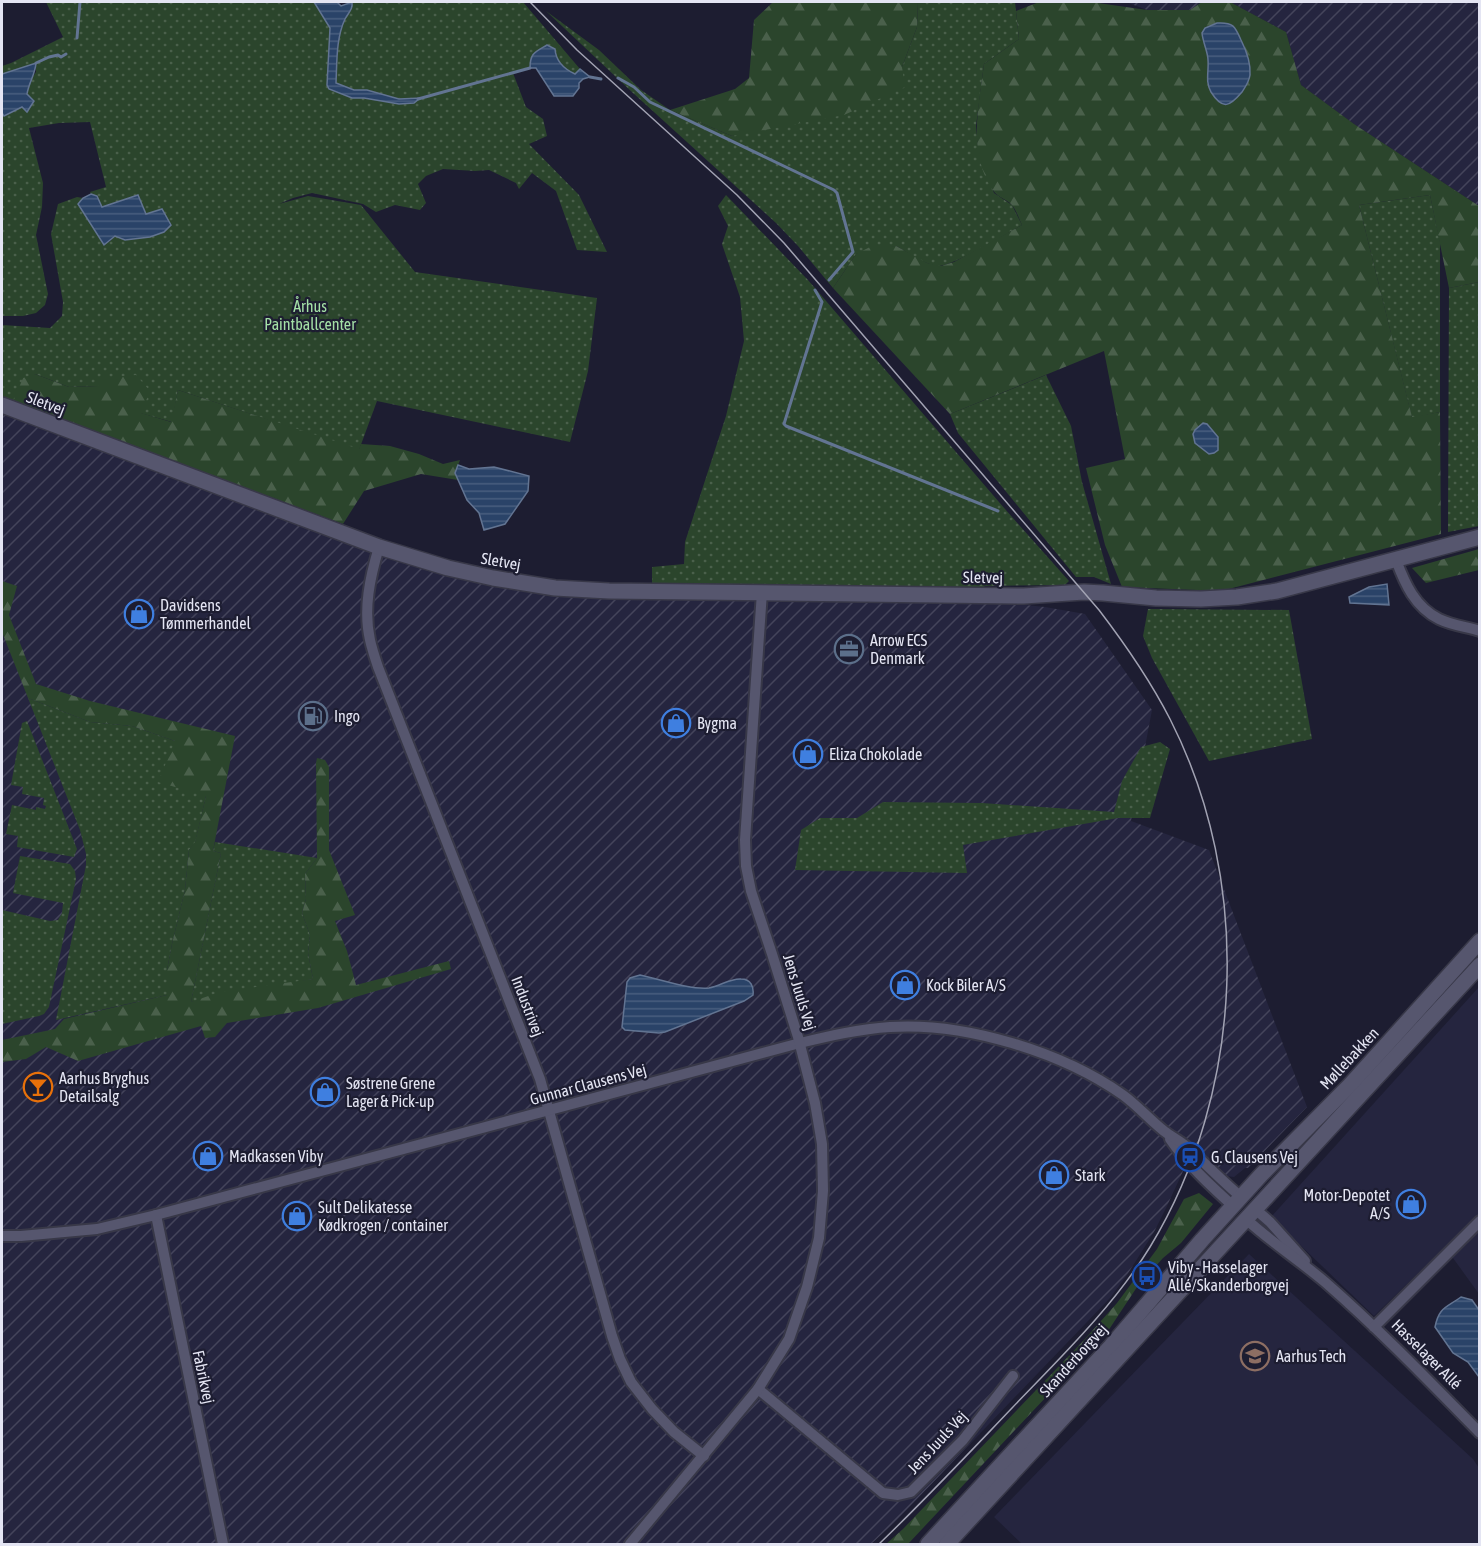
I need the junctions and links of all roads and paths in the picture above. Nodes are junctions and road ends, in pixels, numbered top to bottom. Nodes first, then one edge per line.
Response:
1 (2, 405) edge
2 (1479, 537) edge
3 (379, 548) junction
4 (1396, 560) junction
5 (762, 592) junction
6 (1479, 631) edge
7 (1479, 941) edge
8 (1479, 965) edge
9 (800, 1043) junction
10 (550, 1110) junction
11 (1237, 1201) junction
12 (1251, 1214) junction
13 (156, 1215) junction
14 (1479, 1221) edge
15 (2, 1236) edge
16 (1374, 1327) junction
17 (1013, 1376) dead end
18 (758, 1389) junction
19 (1479, 1433) edge
20 (704, 1456) junction
21 (224, 1545) edge
22 (630, 1545) edge
23 (928, 1545) edge
24 (947, 1545) edge

1 - 3 main road, Sletvej
2 - 4 main road, Sletvej
3 - 5 main road, Sletvej
3 - 10 street, Industrivej
4 - 5 main road, Sletvej
4 - 6 street
5 - 9 street, Jens Juuls Vej
7 - 11 main road, Møllebakken
8 - 12 main road, Møllebakken
9 - 10 street, Gunnar Clausens Vej
9 - 11 street, Gunnar Clausens Vej
9 - 18 street, Jens Juuls Vej
10 - 13 street, Gunnar Clausens Vej
10 - 20 street, Industrivej
11 - 12 main road, Hasselager Allé
11 - 23 main road, Skanderborgvej
12 - 16 street, Hasselager Allé
12 - 24 main road, Skanderborgvej
13 - 15 street, Gunnar Clausens Vej
13 - 21 street, Fabrikvej
14 - 16 street, Hasselager Allé
16 - 19 street, Hasselager Allé
17 - 18 street, Jens Juuls Vej
18 - 20 street, Jens Juuls Vej
20 - 22 street, Jens Juuls Vej

